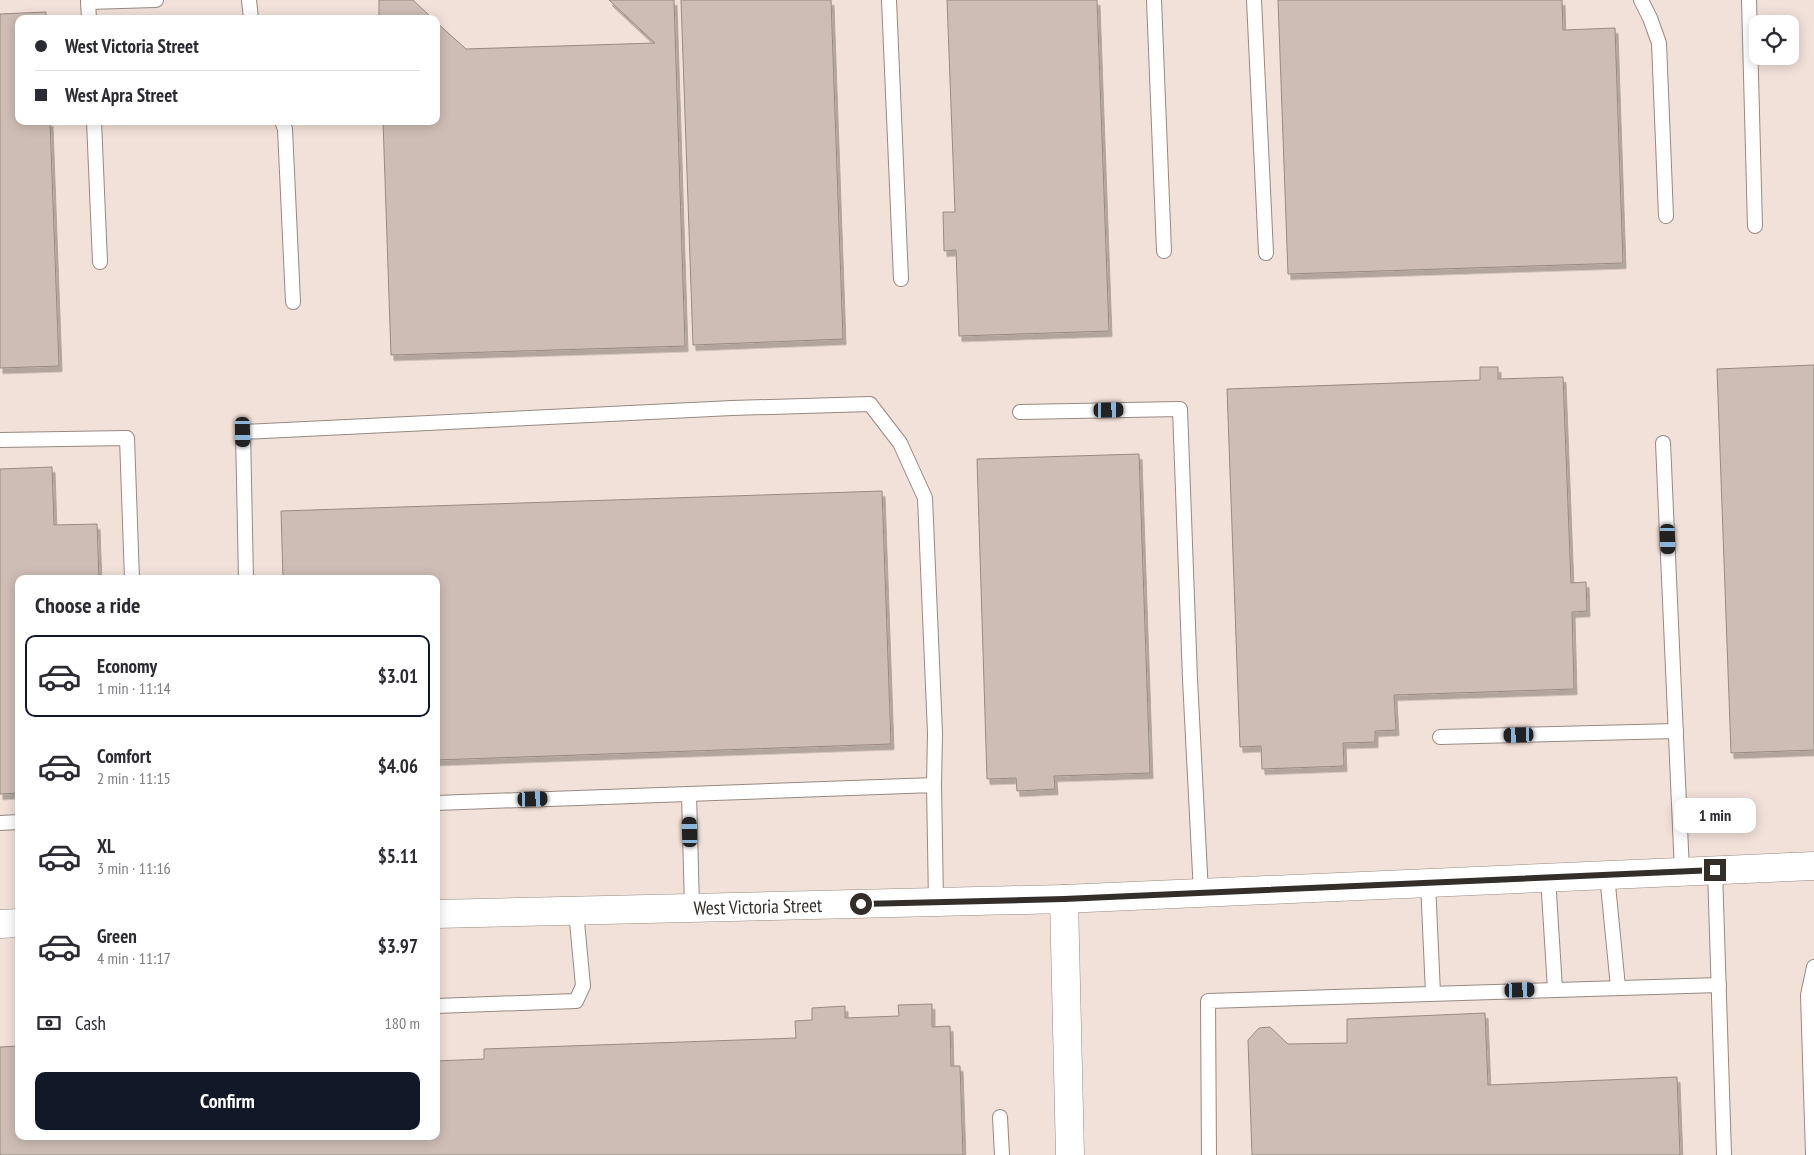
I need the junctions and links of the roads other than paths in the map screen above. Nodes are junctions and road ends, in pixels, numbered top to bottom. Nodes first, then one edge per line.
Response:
1 (156, 0) edge
2 (249, 0) edge
3 (889, 0) edge
4 (1154, 0) edge
5 (1254, 0) edge
6 (1641, 0) edge
7 (1749, 0) edge
8 (88, 1) edge
9 (89, 15) edge
10 (250, 15) edge
11 (94, 125) edge
12 (284, 125) edge
13 (1666, 216) dead end
14 (1756, 226) dead end
15 (1164, 251) dead end
16 (1266, 253) dead end
17 (100, 262) dead end
18 (901, 280) dead end
19 (293, 302) dead end
20 (1020, 412) dead end
21 (0, 440) edge
22 (1663, 442) dead end
23 (132, 575) edge
24 (246, 575) edge
25 (1676, 731) junction
26 (1440, 737) dead end
27 (934, 785) junction
28 (688, 794) junction
29 (440, 803) edge
30 (0, 822) edge
31 (15, 822) edge
32 (1814, 866) edge
33 (1715, 870) junction
34 (1682, 872) junction
35 (1607, 875) junction
36 (1548, 878) junction
37 (1428, 883) junction
38 (1200, 893) junction
39 (1064, 899) junction
40 (936, 902) junction
41 (692, 907) junction
42 (576, 911) junction
43 (440, 914) edge
44 (0, 924) edge
45 (15, 924) edge
46 (1814, 967) edge
47 (1719, 985) junction
48 (1618, 987) junction
49 (1554, 990) junction
50 (1433, 993) junction
51 (440, 1006) edge
52 (1000, 1117) dead end
53 (1002, 1155) edge
54 (1070, 1155) edge
55 (1209, 1155) edge
56 (1724, 1155) edge
57 (1813, 1155) edge

1 - 8 lane
2 - 10 lane
3 - 18 lane
4 - 15 lane
5 - 16 lane
6 - 13 lane
7 - 14 lane
8 - 9 lane
11 - 17 lane
12 - 19 lane
20 - 38 lane
21 - 23 lane
22 - 25 lane
24 - 27 lane
25 - 26 lane
25 - 34 lane
27 - 28 lane
27 - 40 lane
28 - 29 lane
28 - 41 lane
30 - 31 lane
32 - 33 street, West Victoria Street
33 - 34 street, West Victoria Street
33 - 47 lane
34 - 35 street, West Victoria Street
35 - 36 street, West Victoria Street
35 - 48 lane
36 - 37 street, West Victoria Street
36 - 49 lane
37 - 38 street, West Victoria Street
37 - 50 lane
38 - 39 street, West Victoria Street
39 - 40 street, West Victoria Street
39 - 54 street
40 - 41 street, West Victoria Street
41 - 42 street, West Victoria Street
42 - 43 street, West Victoria Street
42 - 51 lane
44 - 45 street
46 - 57 lane
47 - 48 lane
47 - 56 lane
48 - 49 lane
49 - 50 lane
50 - 55 lane
52 - 53 lane

